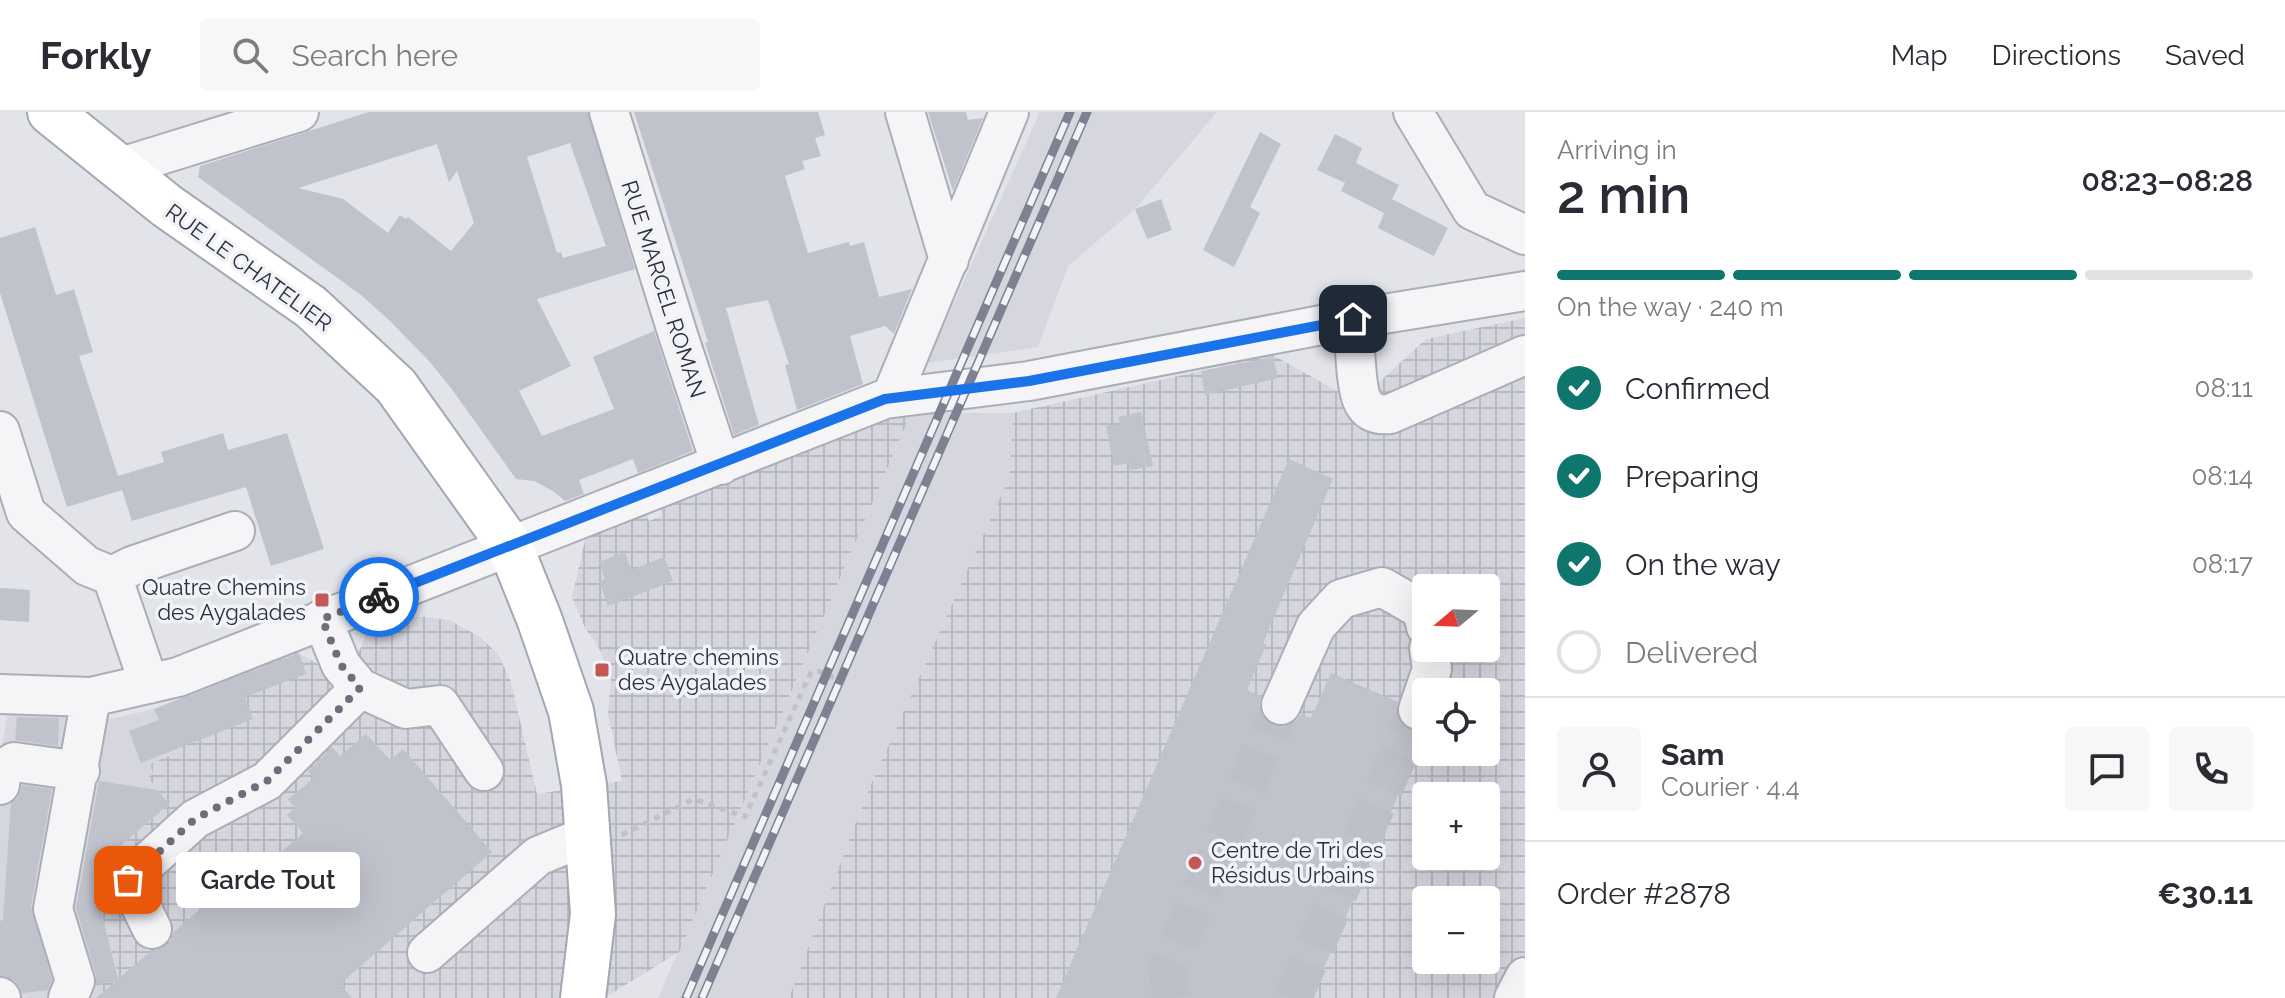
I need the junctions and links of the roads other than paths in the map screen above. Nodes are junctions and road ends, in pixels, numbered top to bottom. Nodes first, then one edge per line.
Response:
1 (299, 112) edge
2 (609, 112) edge
3 (905, 112) edge
4 (1009, 112) edge
5 (1413, 112) edge
6 (59, 118) edge
7 (118, 168) junction
8 (1525, 235) edge
9 (949, 260) junction
10 (1525, 291) edge
11 (1353, 319) junction
12 (1525, 355) edge
13 (891, 398) junction
14 (0, 431) edge
15 (721, 465) junction
16 (235, 531) dead end
17 (510, 546) junction
18 (112, 576) junction
19 (1412, 604) edge
20 (322, 619) junction
21 (149, 684) junction
22 (360, 688) junction
23 (0, 694) edge
24 (91, 697) junction
25 (1281, 705) tunnel mouth
26 (80, 771) junction
27 (484, 771) dead end
28 (0, 785) edge
29 (589, 843) junction
30 (152, 929) dead end
31 (427, 953) dead end
32 (1525, 977) edge
33 (68, 998) edge
34 (583, 998) edge
35 (1514, 998) edge

1 - 7 street
2 - 15 street, RUE MARCEL ROMAN
3 - 9 street
4 - 9 street
5 - 8 street
6 - 7 main road, RUE LE CHATELIER
7 - 17 main road, RUE LE CHATELIER
9 - 13 street
10 - 11 street
11 - 12 street
11 - 13 street
13 - 15 street
14 - 18 street
15 - 17 street
16 - 18 street
17 - 20 street
17 - 29 main road, RUE LE CHATELIER
18 - 21 street
19 - 25 street
20 - 21 street
20 - 22 street
21 - 24 street
22 - 27 street
22 - 30 street
23 - 24 street
24 - 26 street
26 - 28 street
26 - 33 street
29 - 31 street
29 - 34 main road, RUE LE CHATELIER
32 - 35 street

